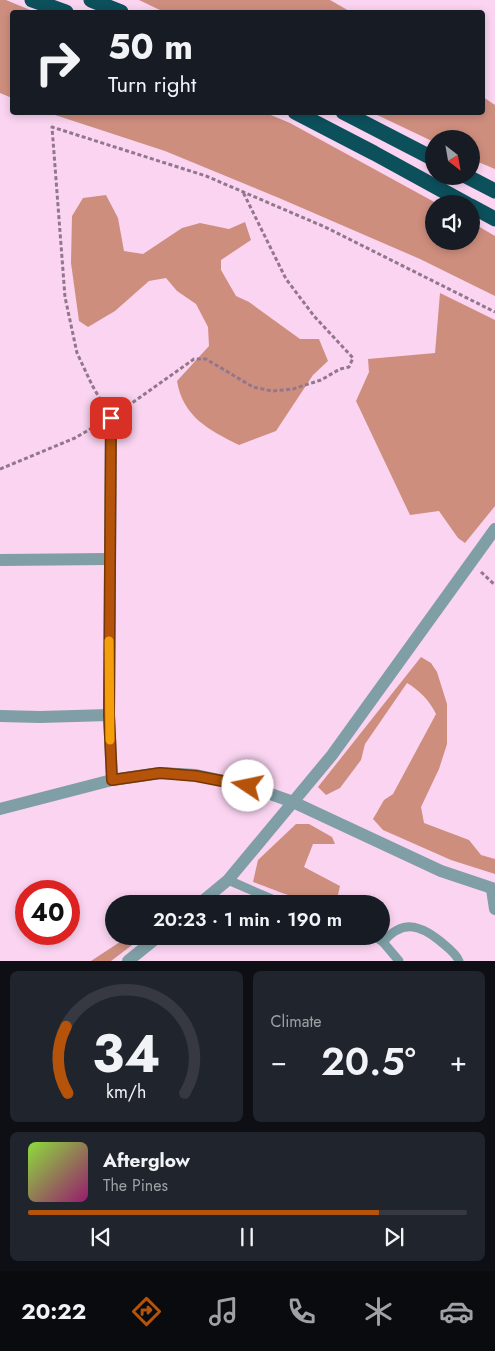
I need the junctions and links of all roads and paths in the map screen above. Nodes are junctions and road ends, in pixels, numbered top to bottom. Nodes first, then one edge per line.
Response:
1 (91, 0) edge
2 (38, 2) edge
3 (60, 10) edge
4 (116, 10) edge
5 (301, 115) edge
6 (349, 115) edge
7 (425, 154) edge
8 (480, 183) edge
9 (495, 191) edge
10 (242, 192) junction
11 (451, 195) edge
12 (480, 211) edge
13 (495, 219) edge
14 (495, 312) edge
15 (111, 418) junction
16 (0, 469) edge
17 (495, 530) edge
18 (109, 559) junction
19 (0, 560) edge
20 (109, 715) junction
21 (0, 716) edge
22 (112, 780) junction
23 (294, 802) junction
24 (0, 809) edge
25 (228, 880) junction
26 (493, 889) edge
27 (210, 895) edge
28 (262, 895) edge
29 (495, 909) edge
30 (390, 934) edge
31 (148, 945) edge
32 (385, 945) edge
33 (128, 961) edge
34 (398, 961) edge
35 (459, 961) edge

1 - 4 highway
2 - 3 highway
5 - 11 highway
6 - 7 highway
8 - 9 highway
10 - 14 path
10 - 15 path
10 - 15 path
12 - 13 highway
15 - 16 path
15 - 18 street
17 - 23 street
18 - 19 street
18 - 20 street
20 - 21 street
20 - 22 street
22 - 23 street
22 - 24 street
23 - 25 street
23 - 26 street
25 - 27 street
25 - 28 lane
26 - 29 street
30 - 35 lane
31 - 33 street
32 - 34 lane

